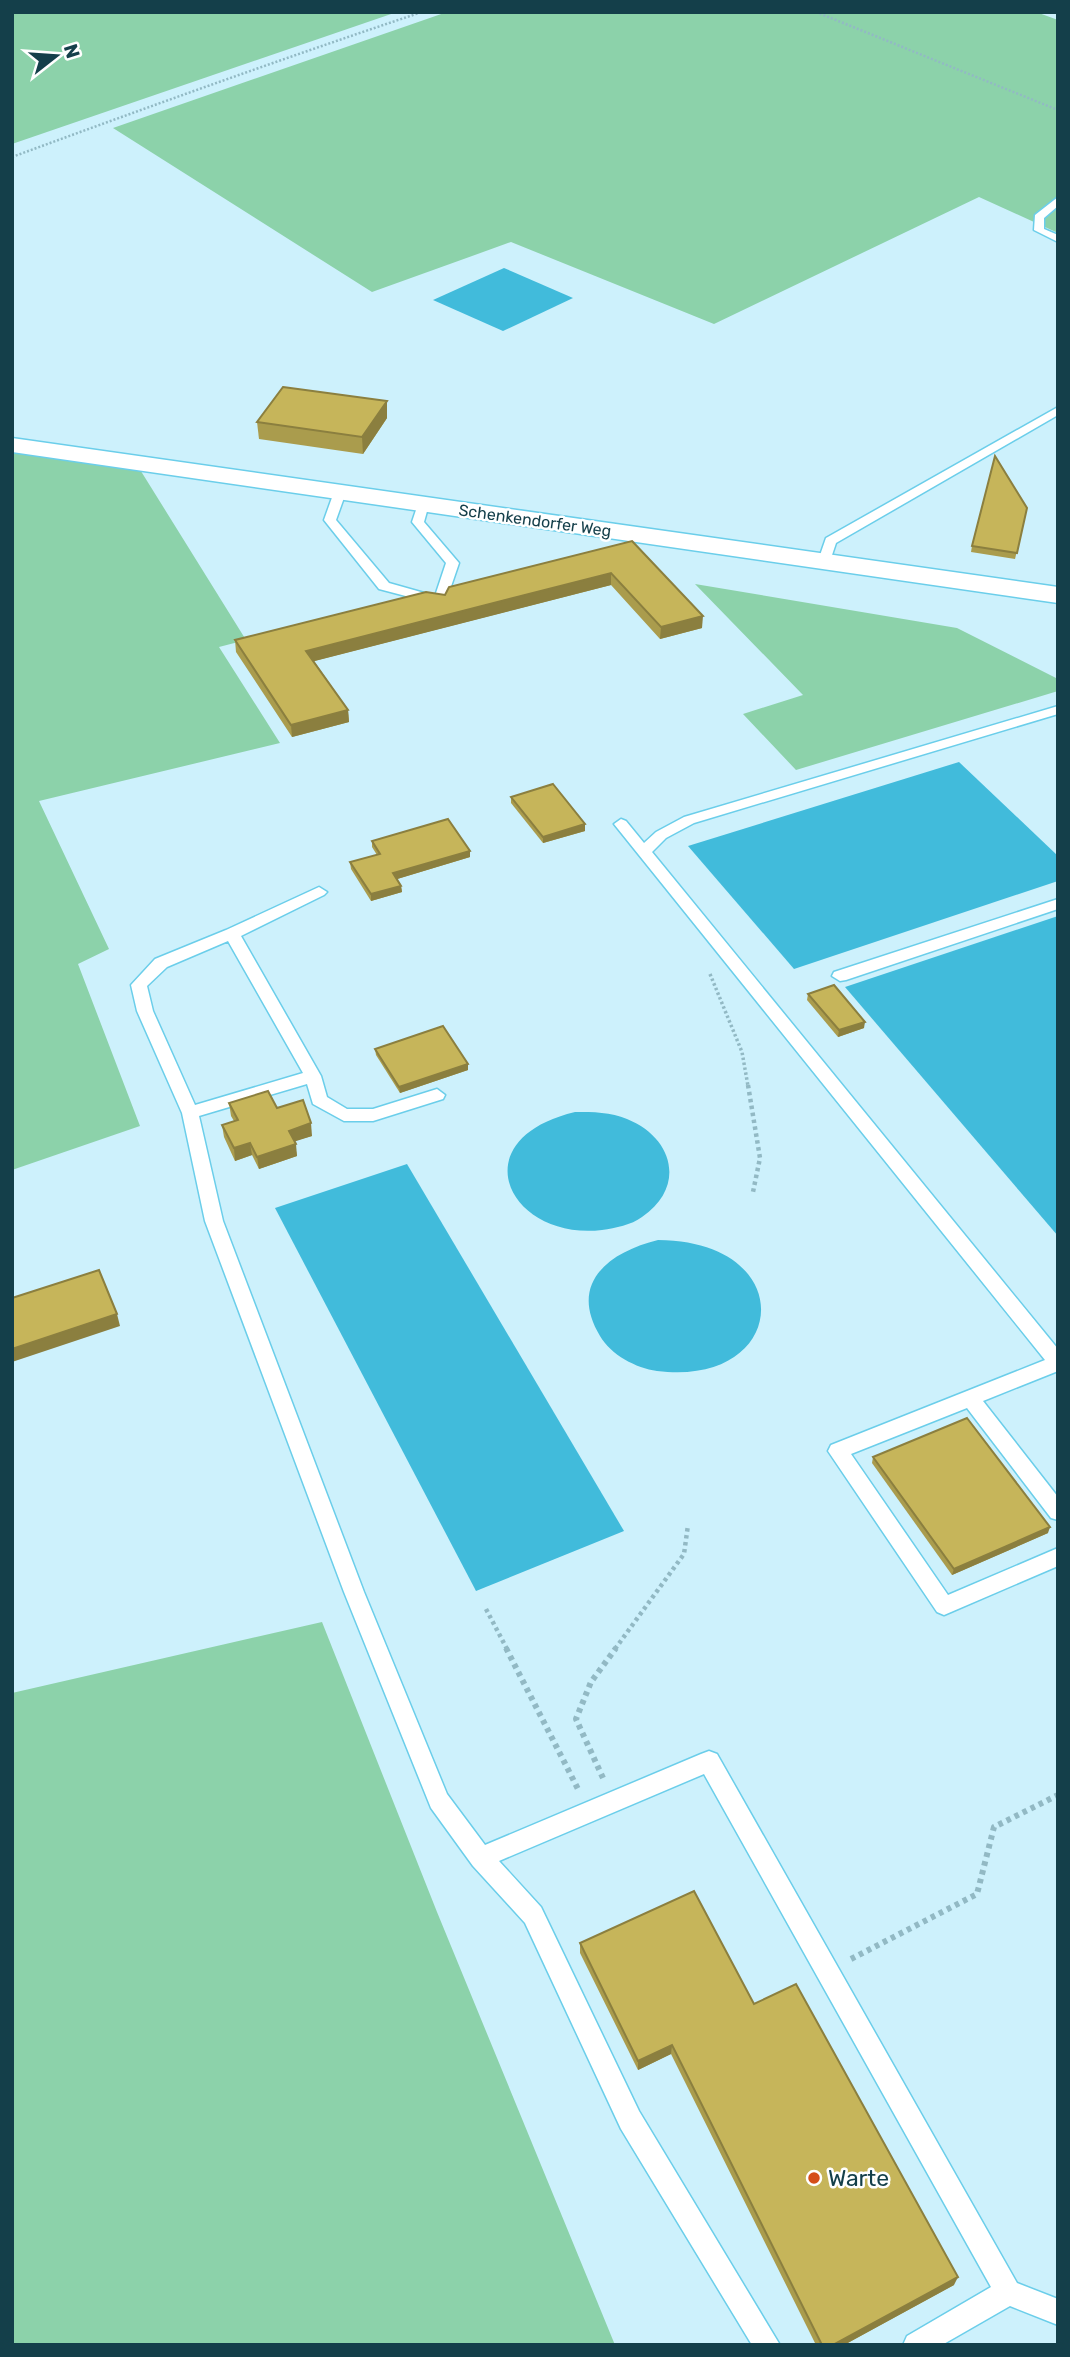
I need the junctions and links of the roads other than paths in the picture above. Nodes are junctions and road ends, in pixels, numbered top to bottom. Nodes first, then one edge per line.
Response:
1 (1058, 200) edge
2 (1058, 239) edge
3 (1058, 410) edge
4 (12, 445) edge
5 (340, 492) junction
6 (423, 504) junction
7 (824, 561) junction
8 (1058, 595) edge
9 (1058, 710) edge
10 (621, 824) dead end
11 (644, 852) junction
12 (319, 892) dead end
13 (1058, 904) edge
14 (232, 934) junction
15 (840, 976) dead end
16 (313, 1076) junction
17 (436, 1095) dead end
18 (190, 1113) junction
19 (1058, 1363) edge
20 (970, 1398) junction
21 (1058, 1512) edge
22 (1058, 1557) edge
23 (481, 1858) junction
24 (1008, 2292) junction
25 (1058, 2312) edge
26 (767, 2345) edge
27 (916, 2345) edge

1 - 2 lane
3 - 7 lane
4 - 5 street, Schenkendorfer Weg
5 - 6 street, Schenkendorfer Weg
5 - 6 lane
6 - 7 street, Schenkendorfer Weg
7 - 8 street, Schenkendorfer Weg
9 - 11 lane
10 - 11 lane
11 - 19 lane
12 - 14 lane
13 - 15 lane
14 - 16 lane
14 - 18 lane
16 - 17 lane
16 - 18 lane
18 - 23 lane
19 - 20 lane
20 - 21 lane
20 - 22 lane
23 - 24 lane
23 - 26 lane
24 - 25 lane
24 - 27 lane

